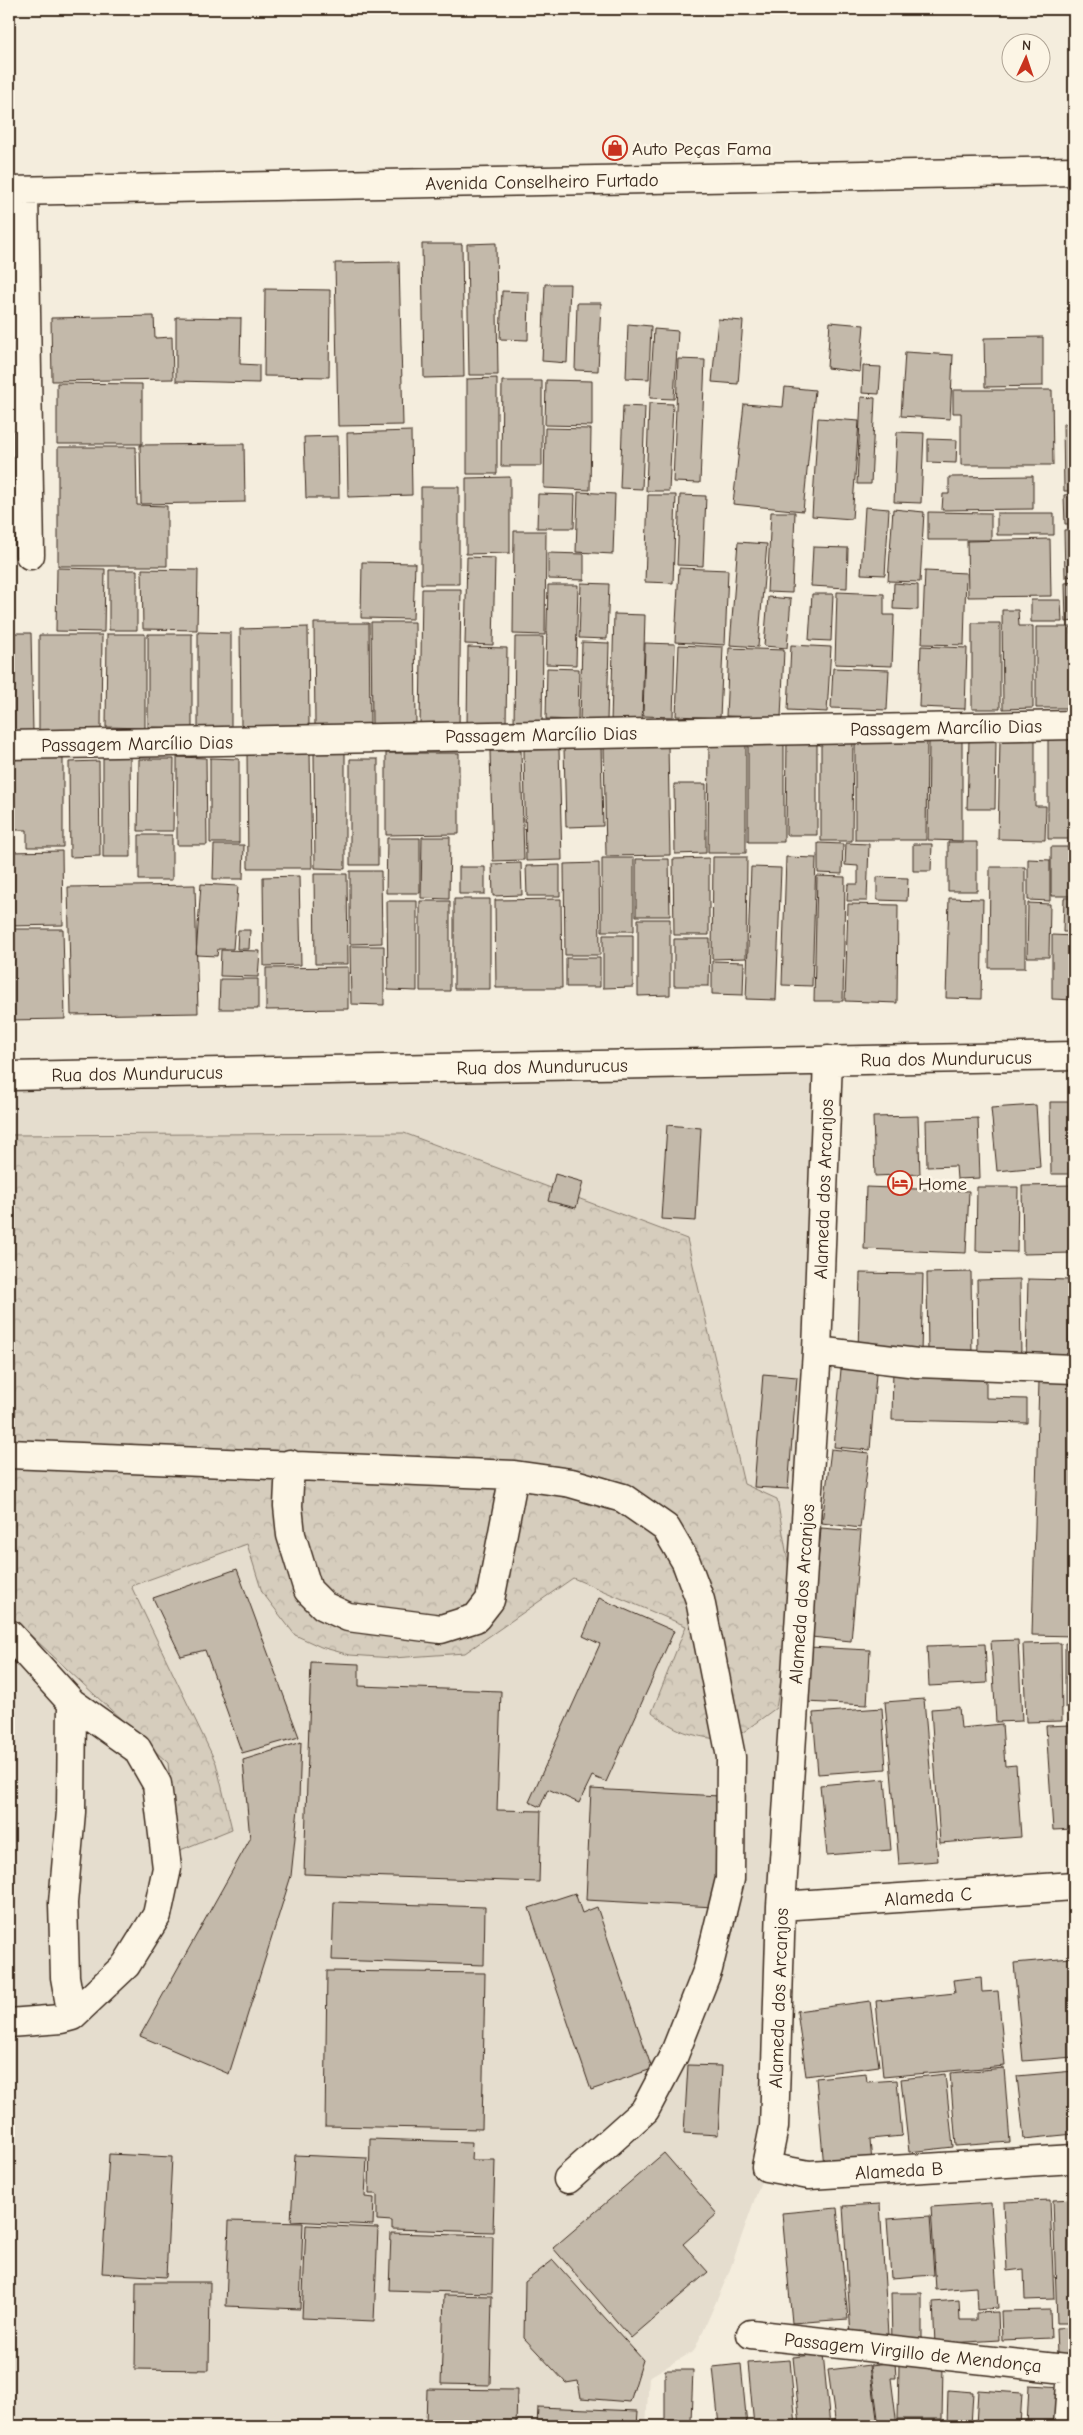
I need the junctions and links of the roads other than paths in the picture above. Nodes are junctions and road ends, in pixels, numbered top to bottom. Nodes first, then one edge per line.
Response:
1 (1074, 171) edge
2 (16, 191) edge
3 (30, 555) dead end
4 (1074, 725) edge
5 (9, 745) edge
6 (1074, 1056) edge
7 (828, 1060) junction
8 (9, 1076) edge
9 (817, 1351) junction
10 (1074, 1369) edge
11 (9, 1454) edge
12 (290, 1464) junction
13 (514, 1475) junction
14 (9, 1634) edge
15 (72, 1704) junction
16 (1074, 1886) edge
17 (781, 1906) junction
18 (72, 2016) junction
19 (9, 2023) edge
20 (774, 2127) joint
21 (1074, 2159) edge
22 (568, 2179) dead end
23 (751, 2334) dead end
24 (1073, 2370) edge
25 (1068, 2426) edge

1 - 2 street, Avenida Conselheiro Furtado
2 - 3 street
4 - 5 street, Passagem Marcílio Dias
6 - 7 street, Rua dos Mundurucus
7 - 8 street, Rua dos Mundurucus
7 - 9 street, Alameda dos Arcanjos
9 - 10 street
9 - 17 street, Alameda dos Arcanjos
11 - 12 street
12 - 13 street
12 - 13 street
13 - 22 street
14 - 15 street
15 - 18 street
15 - 18 street
16 - 17 street, Alameda C
17 - 20 street, Alameda dos Arcanjos
18 - 19 street
20 - 21 street, Alameda B
23 - 24 street, Passagem Virgillo de Mendonça
24 - 25 street

